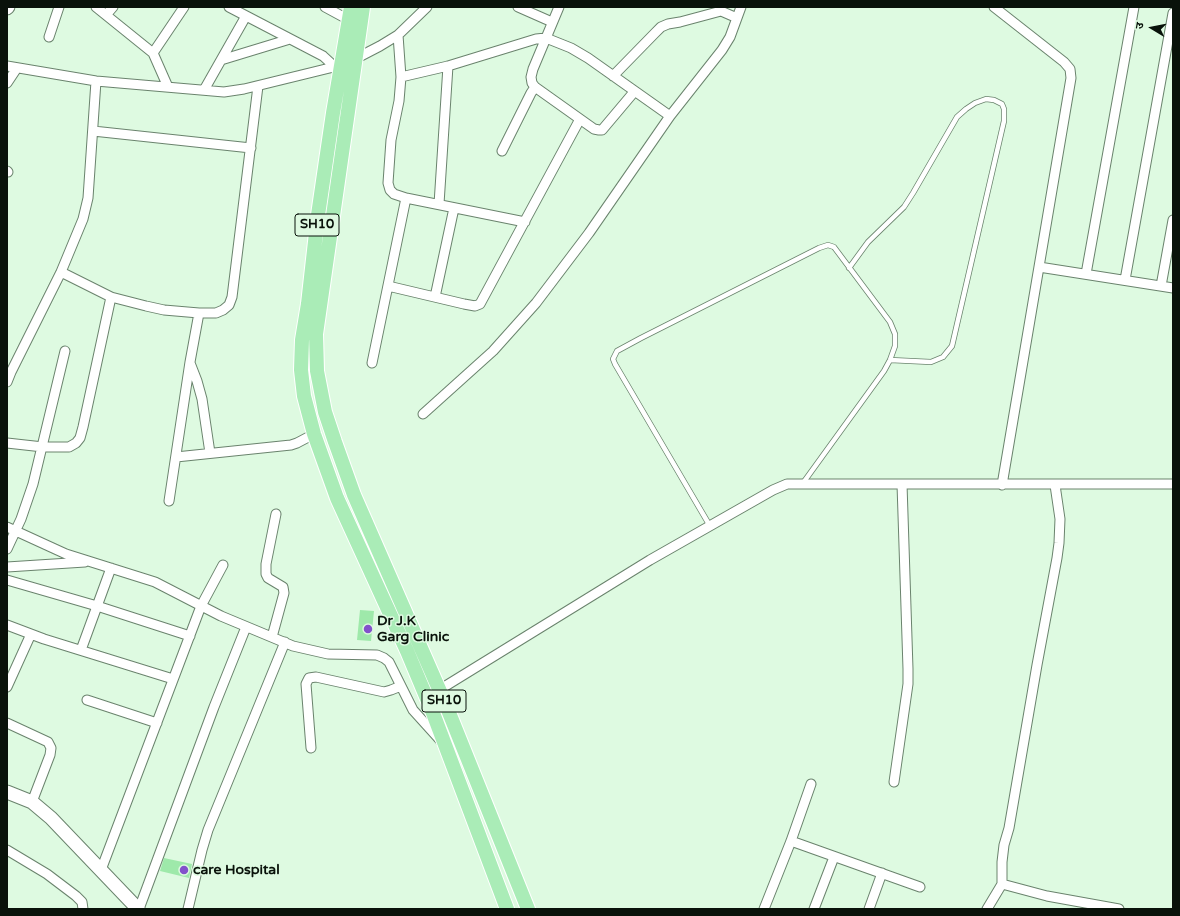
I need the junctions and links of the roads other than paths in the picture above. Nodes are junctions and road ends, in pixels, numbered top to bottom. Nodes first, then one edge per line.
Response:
1 (59, 7) edge
2 (96, 7) edge
3 (113, 7) edge
4 (184, 7) edge
5 (229, 7) edge
6 (325, 7) edge
7 (363, 7) edge
8 (427, 7) edge
9 (518, 7) edge
10 (559, 7) edge
11 (741, 7) edge
12 (996, 7) edge
13 (1134, 7) edge
14 (350, 13) edge
15 (1173, 13) edge
16 (106, 15) junction
17 (246, 16) junction
18 (737, 18) junction
19 (552, 22) junction
20 (398, 35) junction
21 (49, 37) dead end
22 (546, 38) junction
23 (290, 39) junction
24 (152, 53) junction
25 (355, 59) junction
26 (221, 60) junction
27 (7, 66) edge
28 (338, 66) junction
29 (448, 66) junction
30 (17, 68) junction
31 (613, 76) junction
32 (401, 77) junction
33 (96, 81) junction
34 (7, 83) edge
35 (258, 86) junction
36 (168, 87) junction
37 (535, 87) junction
38 (204, 90) junction
39 (634, 92) junction
40 (670, 116) junction
41 (580, 119) junction
42 (92, 131) junction
43 (251, 148) junction
44 (502, 151) dead end
45 (406, 198) junction
46 (439, 204) junction
47 (454, 208) junction
48 (1173, 220) edge
49 (525, 222) junction
50 (850, 268) junction
51 (1039, 268) junction
52 (61, 272) junction
53 (1086, 274) junction
54 (1125, 280) junction
55 (388, 286) junction
56 (1161, 286) junction
57 (1173, 288) edge
58 (111, 297) junction
59 (435, 298) junction
60 (199, 313) junction
61 (65, 351) dead end
62 (890, 360) junction
63 (190, 362) junction
64 (372, 363) dead end
65 (9, 371) edge
66 (7, 382) edge
67 (423, 414) dead end
68 (315, 438) junction
69 (7, 442) edge
70 (42, 447) junction
71 (210, 453) junction
72 (176, 457) junction
73 (803, 483) junction
74 (902, 484) junction
75 (1173, 484) edge
76 (1002, 485) junction
77 (1056, 485) junction
78 (169, 501) dead end
79 (276, 514) dead end
80 (710, 526) junction
81 (11, 528) edge
82 (7, 549) edge
83 (90, 561) junction
84 (223, 565) dead end
85 (7, 567) edge
86 (111, 568) junction
87 (7, 580) edge
88 (96, 606) junction
89 (201, 606) junction
90 (7, 625) edge
91 (246, 627) junction
92 (31, 634) junction
93 (190, 636) junction
94 (272, 637) junction
95 (285, 642) junction
96 (81, 650) junction
97 (173, 679) junction
98 (401, 686) junction
99 (7, 688) edge
100 (439, 690) junction
101 (426, 697) junction
102 (87, 700) dead end
103 (7, 723) edge
104 (157, 723) junction
105 (446, 747) junction
106 (311, 748) dead end
107 (894, 782) dead end
108 (811, 784) dead end
109 (7, 792) edge
110 (32, 802) junction
111 (791, 841) junction
112 (7, 850) edge
113 (834, 857) junction
114 (101, 870) junction
115 (882, 873) junction
116 (1001, 886) junction
117 (920, 887) dead end
118 (83, 909) edge
119 (138, 909) edge
120 (188, 909) edge
121 (507, 909) edge
122 (528, 909) edge
123 (764, 909) edge
124 (814, 909) edge
125 (869, 909) edge
126 (986, 909) edge
127 (1119, 909) edge

1 - 21 street
2 - 16 street
3 - 16 street
4 - 24 street
5 - 17 street
6 - 14 street
7 - 25 main road, SH10
8 - 20 street
9 - 19 street
10 - 19 street
11 - 18 street
12 - 51 street
13 - 53 street
14 - 28 main road, SH10
15 - 54 street
16 - 24 street
17 - 23 street
17 - 26 street
18 - 31 street
18 - 40 street
19 - 22 street
20 - 25 street
20 - 32 street
22 - 29 street
22 - 31 street
22 - 37 street
23 - 26 street
23 - 28 street
24 - 36 street
25 - 28 street
25 - 100 main road, SH10
26 - 38 street
27 - 30 street
28 - 35 street
28 - 68 main road, SH10
29 - 32 street
29 - 46 street
30 - 33 street
30 - 34 street
31 - 39 street
32 - 45 street
33 - 36 street
33 - 42 street
35 - 38 street
35 - 43 street
36 - 38 street
37 - 41 street
37 - 44 street
39 - 40 street
39 - 41 street
40 - 67 street
41 - 49 street
42 - 43 street
42 - 52 street
43 - 60 street
45 - 46 street
45 - 55 street
46 - 47 street
47 - 49 street
47 - 59 street
48 - 56 street
49 - 59 street
50 - 62 lane
50 - 62 lane
50 - 80 lane
51 - 53 street
51 - 76 street
52 - 58 street
52 - 65 street
53 - 54 street
54 - 56 street
55 - 59 street
55 - 64 street
56 - 57 street
58 - 60 street
58 - 70 street
60 - 63 street
61 - 70 street
62 - 73 lane
63 - 71 street
63 - 72 street
65 - 66 street
68 - 71 street
68 - 101 main road, SH10
69 - 70 street
70 - 81 street
71 - 72 street
72 - 78 street
73 - 74 street
73 - 80 street
74 - 76 street
74 - 107 street
75 - 77 street
76 - 77 street
77 - 116 street
79 - 94 street
80 - 100 street
81 - 82 street
81 - 83 street
83 - 85 street
83 - 86 street
84 - 89 street
86 - 88 street
86 - 89 street
87 - 88 street
88 - 93 street
88 - 96 street
89 - 91 street
89 - 93 street
90 - 92 street
91 - 94 street
91 - 119 street
92 - 96 street
92 - 99 street
93 - 97 street
94 - 95 street
95 - 98 street
95 - 120 street
96 - 97 street
97 - 104 street
98 - 105 street
98 - 106 street
100 - 101 street
100 - 122 main road, SH10
101 - 105 main road, SH10
102 - 104 street
103 - 110 street
104 - 114 street
105 - 121 main road, SH10
108 - 111 street
109 - 110 main road
110 - 114 main road
111 - 113 street
111 - 123 street
112 - 118 street
113 - 115 street
113 - 124 street
114 - 119 main road
115 - 117 street
115 - 125 street
116 - 126 street
116 - 127 street

